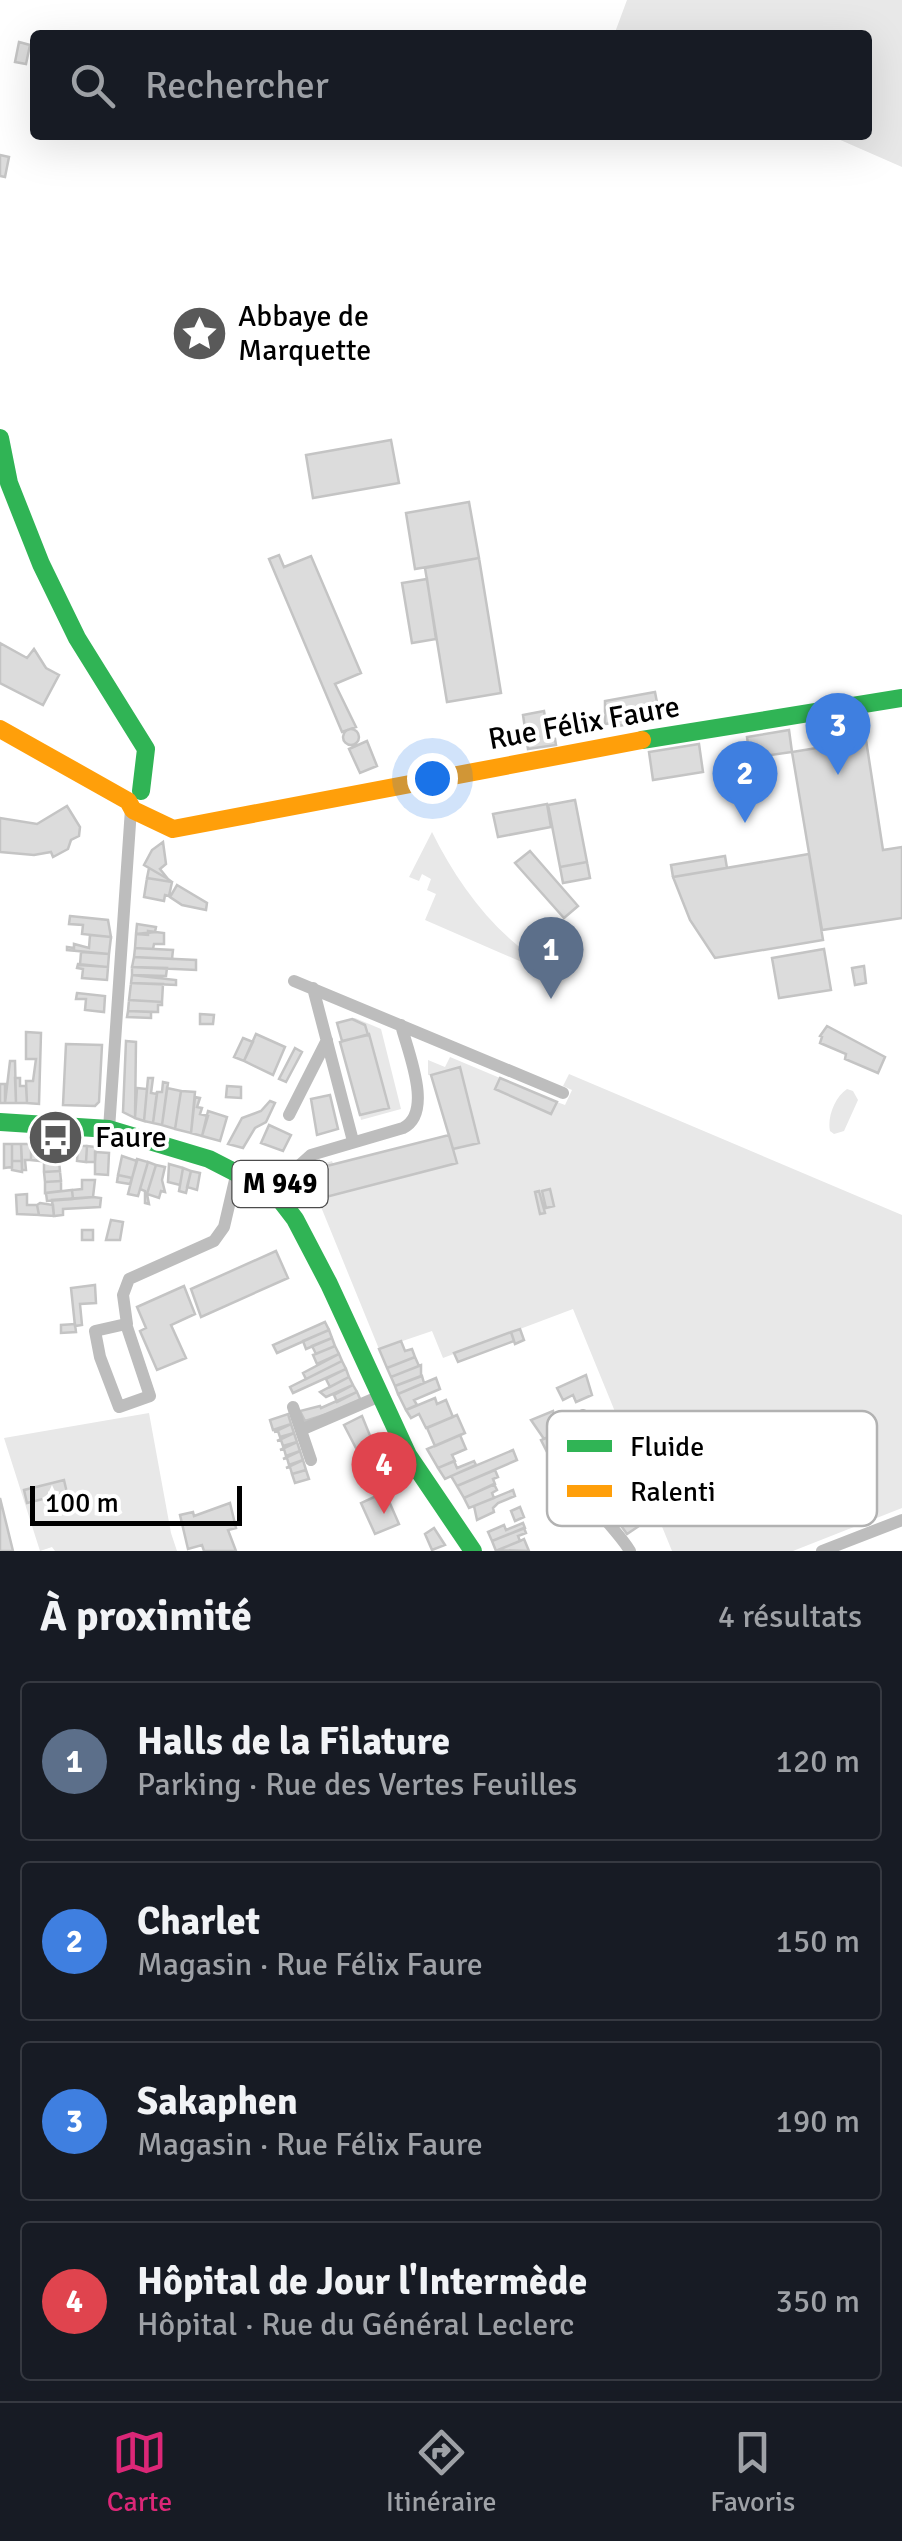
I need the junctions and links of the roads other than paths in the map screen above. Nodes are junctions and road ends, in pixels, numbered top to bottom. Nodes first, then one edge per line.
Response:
1 (0, 438) edge
2 (902, 698) edge
3 (0, 729) edge
4 (138, 803) junction
5 (294, 980) dead end
6 (313, 988) junction
7 (401, 1025) junction
8 (326, 1040) junction
9 (563, 1093) dead end
10 (289, 1115) dead end
11 (0, 1122) edge
12 (109, 1129) junction
13 (353, 1141) junction
14 (238, 1168) junction
15 (282, 1193) junction
16 (127, 1324) junction
17 (380, 1396) junction
18 (293, 1407) dead end
19 (301, 1430) junction
20 (311, 1460) dead end
21 (902, 1520) edge
22 (612, 1526) edge
23 (473, 1551) edge
24 (630, 1551) edge
25 (822, 1551) edge

1 - 4 street
2 - 4 street, Rue Félix Faure
3 - 4 street, Rue Félix Faure
4 - 12 street
5 - 6 street
6 - 7 street
6 - 8 street
7 - 9 street
7 - 13 street
8 - 10 street
8 - 13 street
11 - 12 street, M 949
12 - 14 street, M 949
13 - 15 street
14 - 15 street, M 949
14 - 16 street
15 - 17 street, M 949
16 - 16 street
17 - 19 street
17 - 23 street, M 949
18 - 19 street
19 - 20 street
21 - 25 street
22 - 24 street

